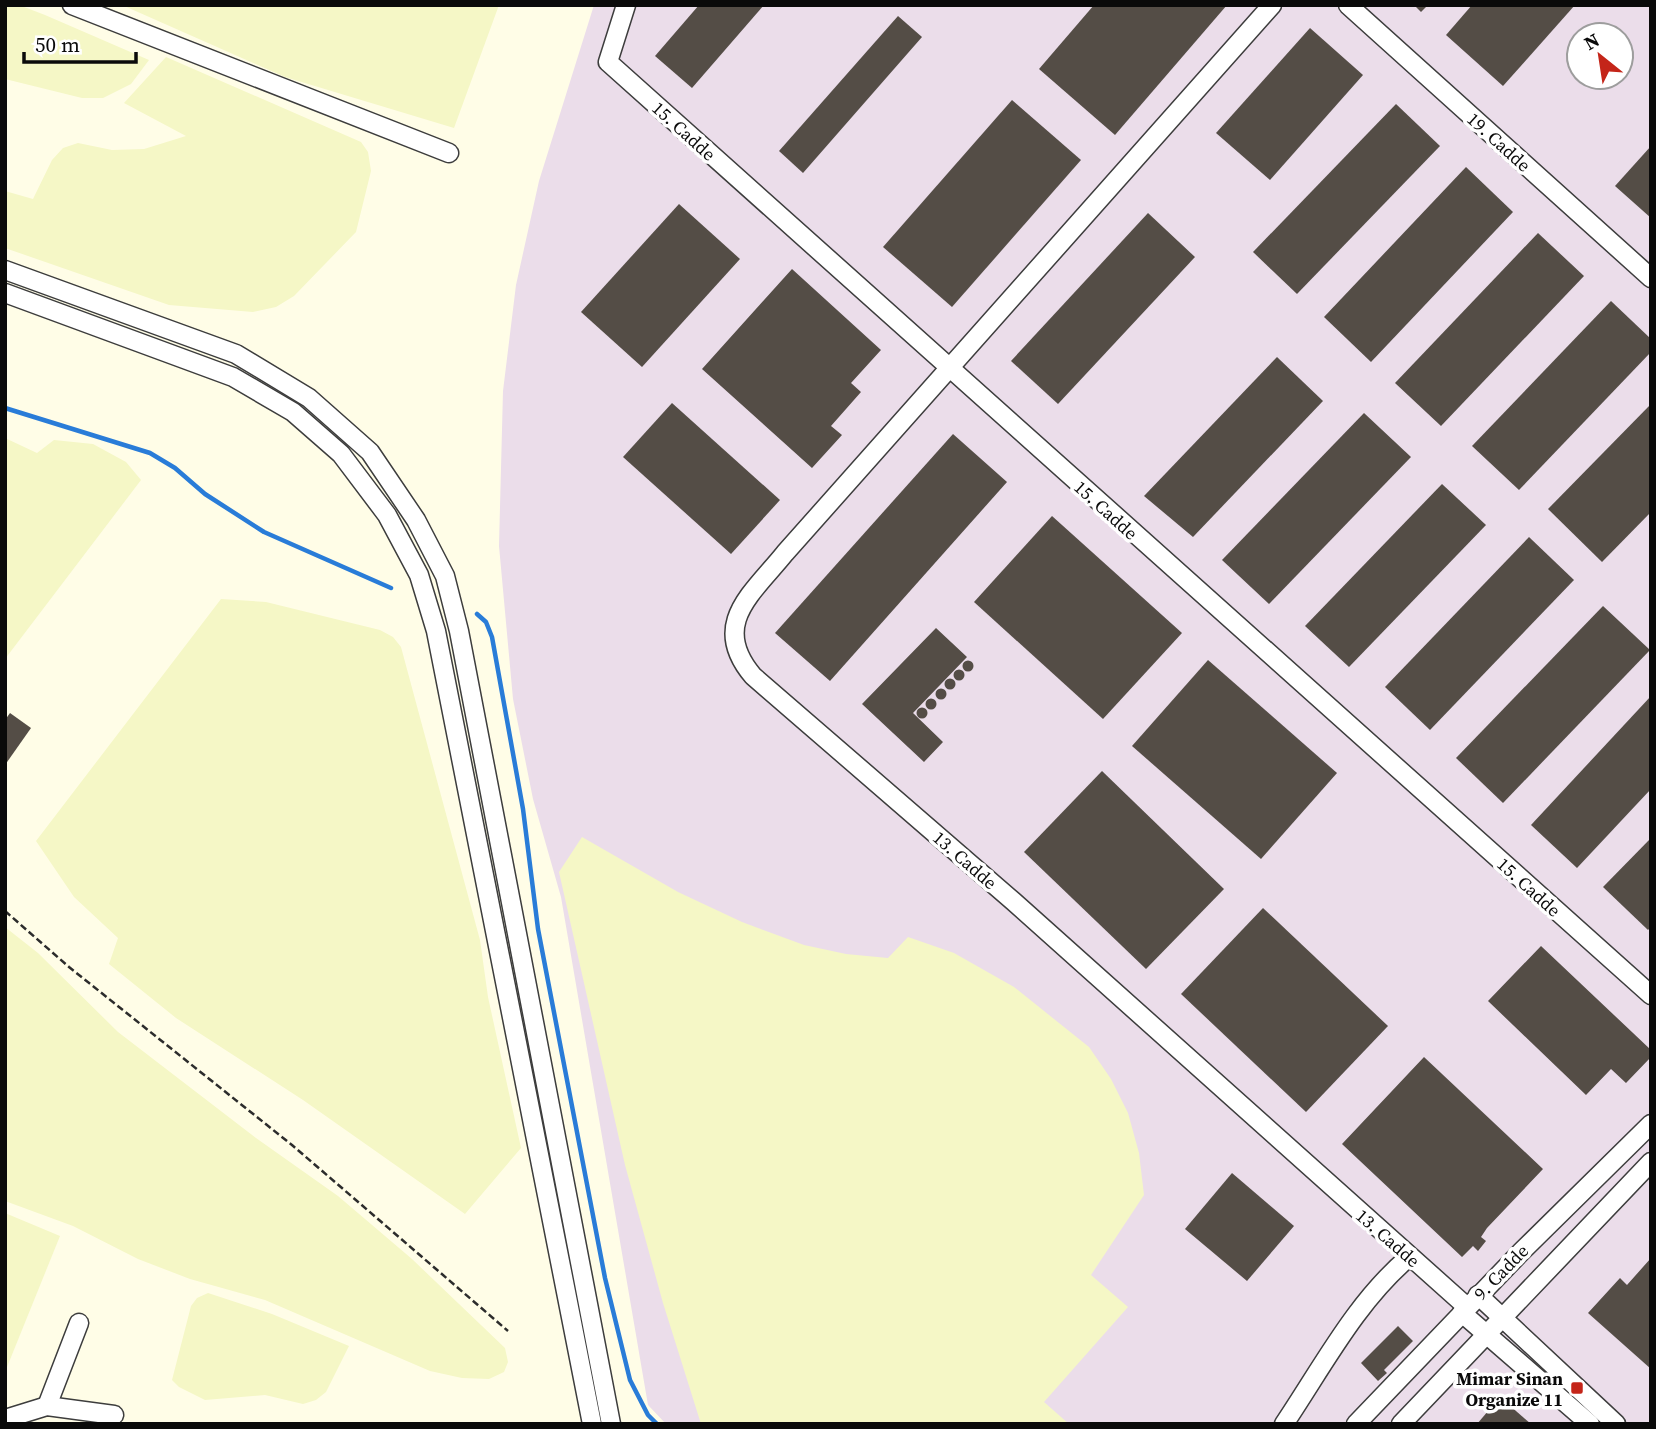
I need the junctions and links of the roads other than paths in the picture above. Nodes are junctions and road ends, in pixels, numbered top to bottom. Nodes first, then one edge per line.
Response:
1 (72, 5) edge
2 (626, 5) edge
3 (1272, 5) edge
4 (1348, 5) edge
5 (449, 153) dead end
6 (5, 270) edge
7 (1651, 278) edge
8 (5, 293) edge
9 (949, 370) junction
10 (1651, 995) edge
11 (1651, 1124) edge
12 (1651, 1162) edge
13 (1409, 1257) junction
14 (1469, 1305) junction
15 (1503, 1318) junction
16 (79, 1322) dead end
17 (1487, 1335) junction
18 (47, 1406) junction
19 (114, 1415) dead end
20 (5, 1419) edge
21 (592, 1424) edge
22 (611, 1424) edge
23 (1284, 1424) edge
24 (1356, 1424) edge
25 (1401, 1424) edge
26 (1590, 1424) edge
27 (1616, 1424) edge

1 - 5 street
2 - 9 street, 15. Cadde
3 - 9 street, 13. Cadde
4 - 7 street, 19. Cadde
6 - 22 street
8 - 21 street
9 - 10 street, 15. Cadde
9 - 13 street, 13. Cadde
11 - 14 street, 9. Cadde
12 - 15 street, 9. Cadde
13 - 14 street, 13. Cadde
13 - 23 street
14 - 15 street
14 - 17 street
14 - 24 street, 9. Cadde
15 - 17 street, 9. Cadde
15 - 27 street
16 - 18 street
17 - 25 street, 9. Cadde
17 - 26 street
18 - 19 street
18 - 20 street

